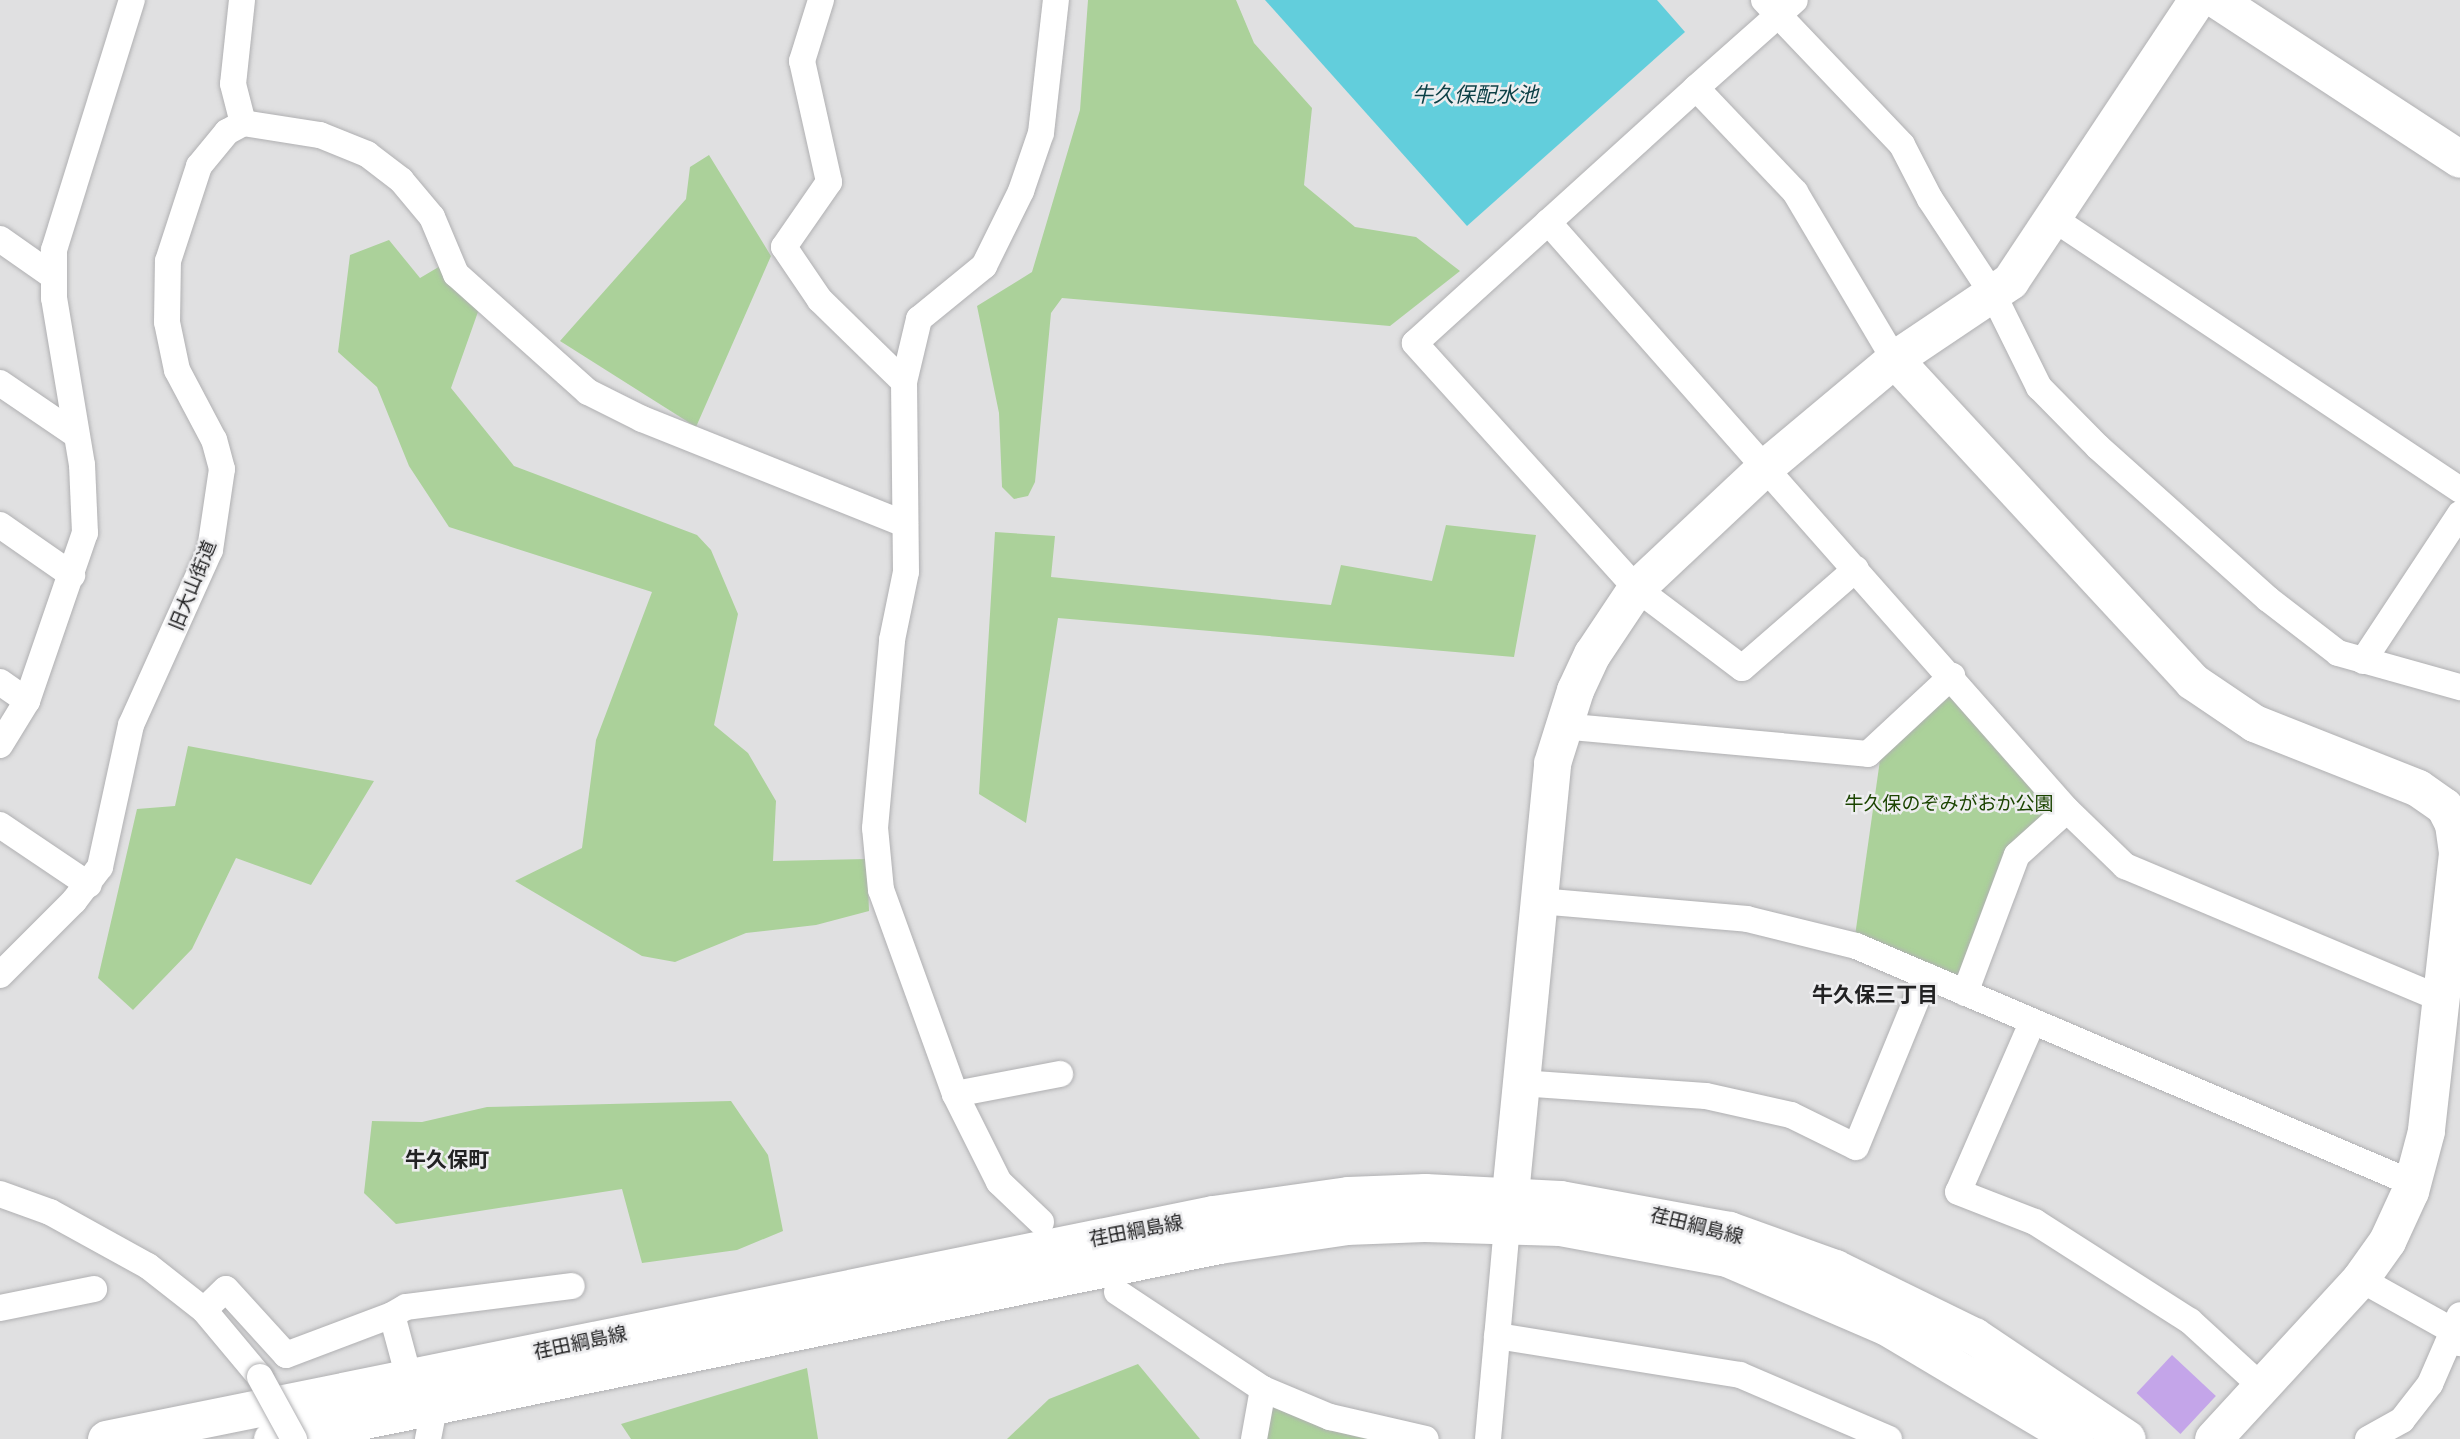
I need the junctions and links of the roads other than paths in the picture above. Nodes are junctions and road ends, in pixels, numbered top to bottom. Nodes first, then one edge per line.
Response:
1 (132, 0) edge
2 (242, 0) edge
3 (821, 0) edge
4 (1056, 0) edge
5 (2197, 0) edge
6 (2217, 0) edge
7 (1780, 5) edge
8 (1696, 89) junction
9 (243, 123) junction
10 (2460, 159) edge
11 (2051, 216) junction
12 (1548, 222) junction
13 (0, 239) edge
14 (54, 276) junction
15 (1994, 296) junction
16 (1894, 359) junction
17 (904, 382) junction
18 (0, 383) edge
19 (75, 434) junction
20 (1765, 467) junction
21 (2460, 490) edge
22 (2460, 514) edge
23 (905, 524) junction
24 (0, 526) edge
25 (1856, 569) junction
26 (72, 576) junction
27 (1636, 588) junction
28 (2362, 661) junction
29 (1952, 677) junction
30 (0, 682) edge
31 (2460, 687) edge
32 (27, 701) junction
33 (1561, 726) junction
34 (0, 746) edge
35 (2067, 810) junction
36 (0, 825) edge
37 (89, 885) junction
38 (1539, 901) junction
39 (0, 975) edge
40 (1926, 976) junction
41 (1965, 993) junction
42 (2437, 996) junction
43 (2032, 1023) junction
44 (1060, 1074) dead end
45 (1520, 1083) junction
46 (955, 1094) junction
47 (2412, 1182) junction
48 (0, 1194) edge
49 (1509, 1209) junction
50 (1041, 1222) dead end
51 (2360, 1279) junction
52 (572, 1286) dead end
53 (94, 1290) dead end
54 (1118, 1292) dead end
55 (0, 1308) edge
56 (204, 1310) junction
57 (393, 1315) junction
58 (2458, 1330) edge
59 (1497, 1336) junction
60 (2262, 1387) junction
61 (1263, 1389) junction
62 (422, 1390) junction
63 (106, 1439) edge
64 (272, 1439) edge
65 (294, 1439) edge
66 (428, 1439) edge
67 (1254, 1439) edge
68 (1426, 1439) edge
69 (1488, 1439) edge
70 (1889, 1439) edge
71 (2075, 1439) edge
72 (2127, 1439) edge
73 (2213, 1439) edge
74 (2368, 1439) edge

1 - 14 street
2 - 9 street
3 - 17 street
4 - 17 street
5 - 11 street
6 - 10 street
7 - 8 street
7 - 15 street
8 - 12 street
8 - 16 street
9 - 23 street
9 - 37 street, 旧大山街道
11 - 15 street
11 - 21 street
12 - 20 street
12 - 27 street
13 - 14 street
14 - 19 street
15 - 16 street
15 - 28 street
16 - 20 street
16 - 42 street
17 - 23 street
18 - 19 street
19 - 26 street
20 - 25 street
20 - 27 street
22 - 28 street
23 - 46 street
24 - 26 street
25 - 27 street
25 - 29 street
26 - 32 street
27 - 33 street
28 - 31 street
29 - 33 street
29 - 35 street
30 - 32 street
32 - 34 street
33 - 38 street
35 - 41 street
35 - 42 street
36 - 37 street
37 - 39 street, 旧大山街道
38 - 40 street
38 - 45 street
40 - 41 street
40 - 45 street
41 - 43 street
42 - 47 street
43 - 47 street
43 - 60 street
44 - 46 street
45 - 49 street
46 - 50 street
47 - 51 street
48 - 56 street
49 - 59 street
49 - 62 street, 荏田綱島線
49 - 71 street, 荏田綱島線
49 - 72 street, 荏田綱島線
51 - 58 street
51 - 60 street
52 - 57 street
53 - 55 street
54 - 61 street
56 - 57 street
56 - 65 street, bridge
57 - 62 street
58 - 74 street
59 - 69 street
59 - 70 street
60 - 73 street
61 - 67 street
61 - 68 street
62 - 63 street, 荏田綱島線
62 - 64 street, 荏田綱島線
62 - 66 street

